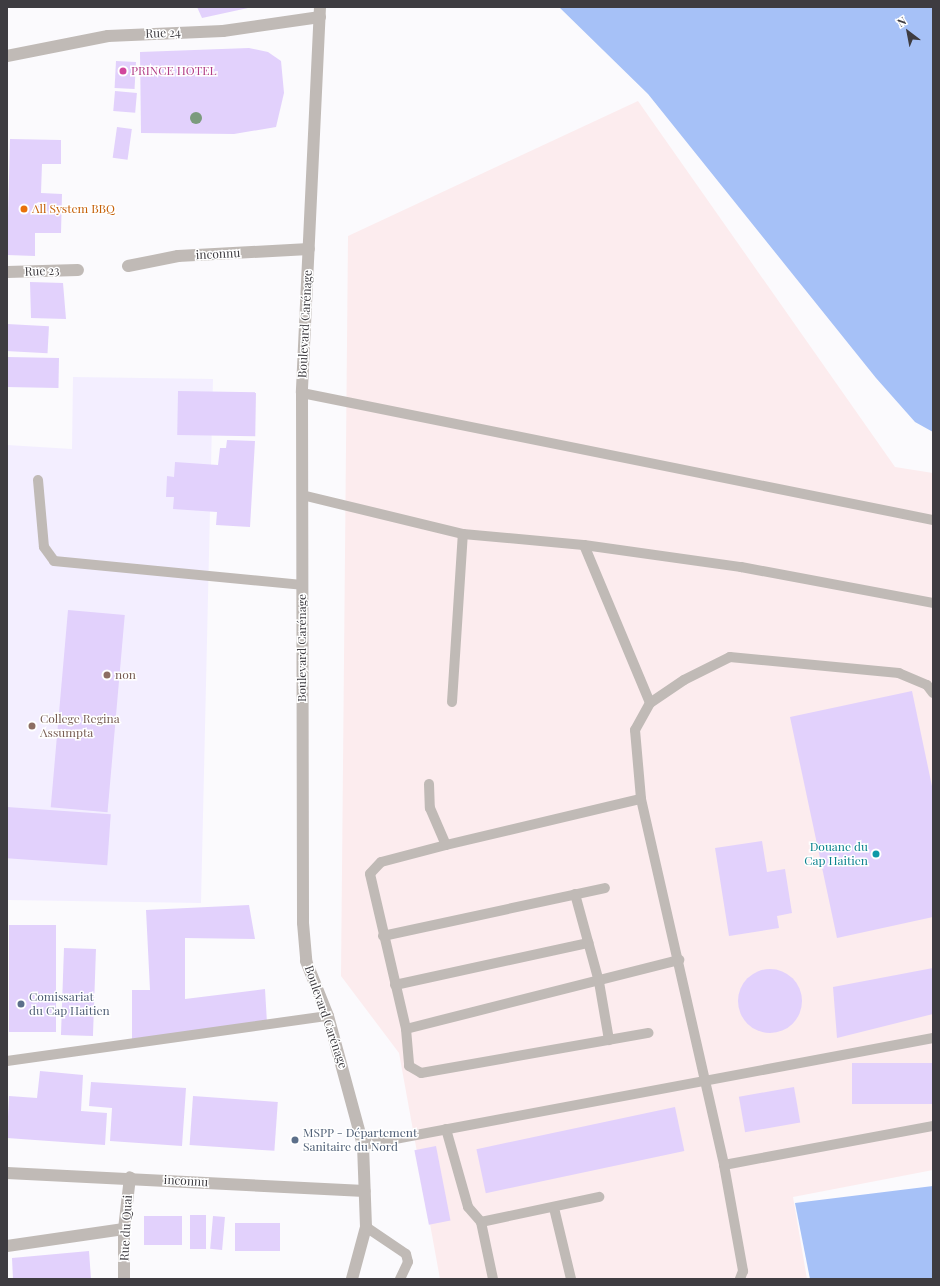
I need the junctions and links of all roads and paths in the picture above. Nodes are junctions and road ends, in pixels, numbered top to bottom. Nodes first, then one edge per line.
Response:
1 (320, 12) edge
2 (7, 56) edge
3 (309, 249) junction
4 (128, 266) dead end
5 (78, 270) dead end
6 (7, 272) edge
7 (302, 393) junction
8 (38, 480) dead end
9 (302, 495) junction
10 (933, 520) edge
11 (463, 534) junction
12 (584, 546) junction
13 (302, 585) junction
14 (933, 604) edge
15 (933, 693) edge
16 (452, 702) dead end
17 (650, 703) junction
18 (429, 784) dead end
19 (641, 799) junction
20 (446, 845) junction
21 (605, 888) dead end
22 (575, 894) junction
23 (384, 936) junction
24 (588, 943) junction
25 (679, 960) junction
26 (599, 982) junction
27 (395, 985) junction
28 (328, 1016) junction
29 (406, 1029) junction
30 (649, 1033) dead end
31 (933, 1038) edge
32 (609, 1040) junction
33 (7, 1061) edge
34 (707, 1081) junction
35 (933, 1126) edge
36 (446, 1130) junction
37 (363, 1145) junction
38 (724, 1165) junction
39 (7, 1173) edge
40 (130, 1177) junction
41 (365, 1192) junction
42 (599, 1197) dead end
43 (554, 1208) junction
44 (481, 1222) junction
45 (366, 1227) junction
46 (124, 1229) junction
47 (7, 1246) edge
48 (124, 1279) edge
49 (352, 1279) edge
50 (400, 1279) edge
51 (493, 1279) edge
52 (571, 1279) edge
53 (740, 1279) edge

1 - 2 street, Rue 24
1 - 3 street, Boulevard Carénage
3 - 4 street, inconnu
3 - 7 street, Boulevard Carénage
5 - 6 street, Rue 23
7 - 9 street, Boulevard Carénage
7 - 10 lane
8 - 13 lane
9 - 11 lane
9 - 13 street, Boulevard Carénage
11 - 12 lane
11 - 16 lane
12 - 14 lane
12 - 17 lane
13 - 28 street, Boulevard Carénage
15 - 17 lane
17 - 19 lane
18 - 20 lane
19 - 20 lane
19 - 25 lane
20 - 23 lane
21 - 22 lane
22 - 23 lane
22 - 24 lane
23 - 27 lane
24 - 26 lane
24 - 27 lane
25 - 26 lane
25 - 34 lane
26 - 29 lane
26 - 32 lane
27 - 29 lane
28 - 33 lane
28 - 37 street, Boulevard Carénage
29 - 32 lane
30 - 32 lane
31 - 34 lane
34 - 36 lane
34 - 38 lane
35 - 38 lane
36 - 37 lane
36 - 44 lane
37 - 41 street, Boulevard Carénage
38 - 53 lane
39 - 40 street, inconnu
40 - 41 street, inconnu
40 - 46 street, Rue du Quai
41 - 45 street, Boulevard Carénage
42 - 43 lane
43 - 44 lane
43 - 52 lane
44 - 51 lane
45 - 49 street, Boulevard Carénage
45 - 50 lane
46 - 47 street
46 - 48 street, Rue du Quai

